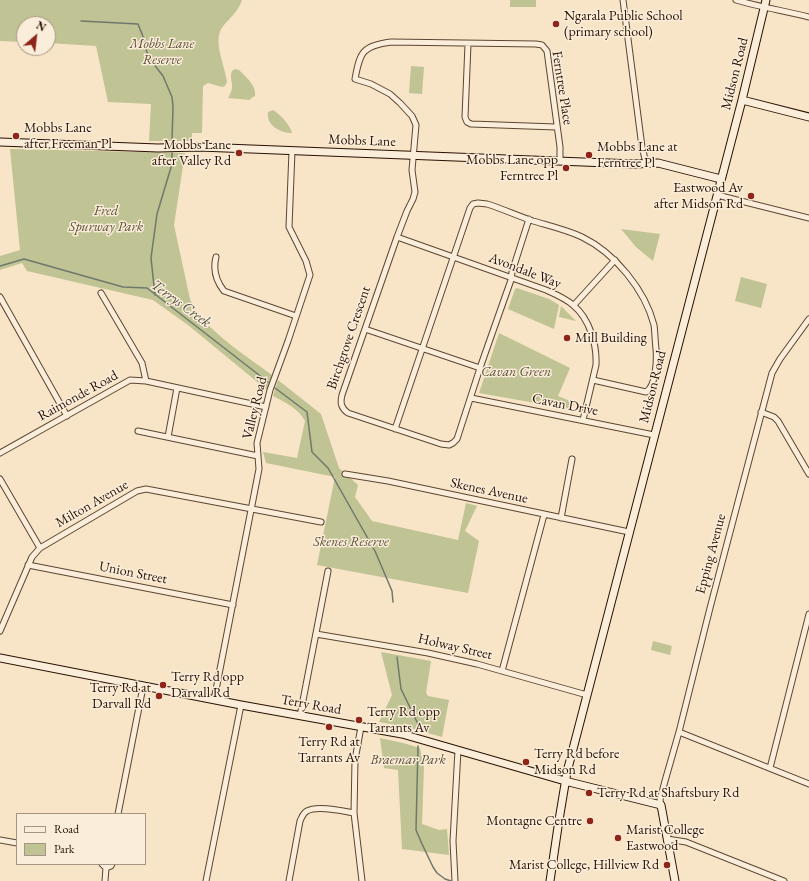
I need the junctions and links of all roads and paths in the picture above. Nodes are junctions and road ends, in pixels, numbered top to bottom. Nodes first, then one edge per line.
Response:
1 (623, 0) edge
2 (736, 0) edge
3 (765, 3) edge
4 (809, 17) edge
5 (468, 44) junction
6 (742, 100) junction
7 (809, 117) edge
8 (556, 127) junction
9 (0, 142) edge
10 (292, 151) junction
11 (414, 156) junction
12 (560, 160) junction
13 (646, 163) junction
14 (721, 179) junction
15 (717, 195) junction
16 (809, 218) edge
17 (529, 219) junction
18 (397, 237) junction
19 (216, 257) dead end
20 (454, 258) junction
21 (615, 260) junction
22 (512, 278) junction
23 (101, 293) dead end
24 (0, 297) edge
25 (574, 306) junction
26 (296, 316) junction
27 (809, 319) edge
28 (365, 329) junction
29 (423, 348) junction
30 (480, 368) junction
31 (593, 380) junction
32 (146, 381) junction
33 (177, 388) junction
34 (471, 398) junction
35 (266, 407) junction
36 (761, 412) junction
37 (67, 416) junction
38 (583, 420) junction
39 (395, 429) junction
40 (138, 431) dead end
41 (654, 435) junction
42 (168, 437) junction
43 (0, 453) edge
44 (258, 456) junction
45 (572, 459) dead end
46 (345, 474) dead end
47 (809, 474) edge
48 (0, 479) edge
49 (251, 509) junction
50 (544, 515) junction
51 (561, 518) junction
52 (321, 522) dead end
53 (629, 532) junction
54 (40, 548) junction
55 (28, 566) junction
56 (328, 570) dead end
57 (233, 605) junction
58 (809, 614) edge
59 (0, 631) edge
60 (316, 634) junction
61 (0, 658) edge
62 (502, 671) junction
63 (143, 687) junction
64 (587, 695) junction
65 (214, 700) junction
66 (241, 705) junction
67 (300, 716) junction
68 (361, 727) junction
69 (679, 732) junction
70 (458, 750) junction
71 (770, 768) junction
72 (565, 781) junction
73 (809, 784) edge
74 (661, 806) junction
75 (118, 813) edge
76 (354, 813) junction
77 (667, 839) junction
78 (0, 840) edge
79 (16, 843) edge
80 (104, 866) edge
81 (105, 881) edge
82 (206, 881) edge
83 (289, 881) edge
84 (362, 881) edge
85 (455, 881) edge
86 (550, 881) edge
87 (675, 881) edge
88 (784, 881) edge

1 - 13 street
2 - 3 street
3 - 4 street
3 - 6 street, Midson Road
5 - 8 street, Ferntree Place
5 - 8 street
5 - 11 street, Ferntree Place
6 - 7 street
6 - 14 street, Midson Road
8 - 12 street, Ferntree Place
9 - 10 street, Mobbs Lane
10 - 11 street, Mobbs Lane
10 - 26 street, Valley Road
11 - 12 street, Mobbs Lane
11 - 18 street, Birchgrove Crescent
12 - 13 street, Mobbs Lane
13 - 14 street, Mobbs Lane
14 - 15 street, Midson Road
15 - 16 street
15 - 41 street, Midson Road
17 - 20 street
17 - 21 street
17 - 22 street, Birchgrove Crescent
18 - 20 street, Avondale Way
18 - 28 street, Birchgrove Crescent
19 - 26 street
20 - 22 street, Avondale Way
20 - 29 street
21 - 25 street
21 - 31 street
22 - 25 street, Avondale Way
22 - 30 street, Birchgrove Crescent
23 - 32 street
24 - 37 street
25 - 31 street, Avondale Way
26 - 35 street, Valley Road
27 - 36 street, Epping Avenue
28 - 29 street
28 - 39 street, Birchgrove Crescent
29 - 30 street
29 - 39 street
30 - 34 street, Birchgrove Crescent
31 - 38 street, Avondale Way
32 - 33 street, Raimonde Road
32 - 37 street, Raimonde Road
33 - 35 street, Raimonde Road
33 - 42 street
34 - 38 street, Cavan Drive
34 - 39 street, Birchgrove Crescent
35 - 44 street, Valley Road
36 - 47 street
36 - 69 street, Epping Avenue
37 - 43 street, Raimonde Road
38 - 41 street, Cavan Drive
40 - 42 street
41 - 53 street, Midson Road
42 - 44 street
44 - 49 street, Valley Road
45 - 51 street
46 - 50 street, Skenes Avenue
48 - 54 street
49 - 52 street, Milton Avenue
49 - 54 street, Milton Avenue
49 - 57 street, Valley Road
50 - 51 street, Skenes Avenue
50 - 62 street
51 - 53 street, Skenes Avenue
53 - 64 street, Midson Road
54 - 55 street, Milton Avenue
55 - 57 street, Union Street
55 - 59 street, Milton Avenue
56 - 60 street
57 - 65 street, Valley Road
58 - 71 street
60 - 62 street, Holway Street
60 - 67 street
61 - 63 street, Terry Road
62 - 64 street, Holway Street
63 - 65 street, Terry Road
63 - 75 street
64 - 72 street, Midson Road
65 - 66 street, Terry Road
66 - 67 street, Terry Road
66 - 82 street
67 - 68 street, Terry Road
68 - 70 street, Terry Road
68 - 76 street
69 - 71 street
69 - 74 street, Epping Avenue
70 - 72 street, Terry Road
70 - 85 street
71 - 73 street
72 - 74 street, Terry Road
72 - 86 street, Midson Road
74 - 77 street
76 - 83 street
76 - 84 street
77 - 87 street
77 - 88 street
78 - 79 street
80 - 81 street

